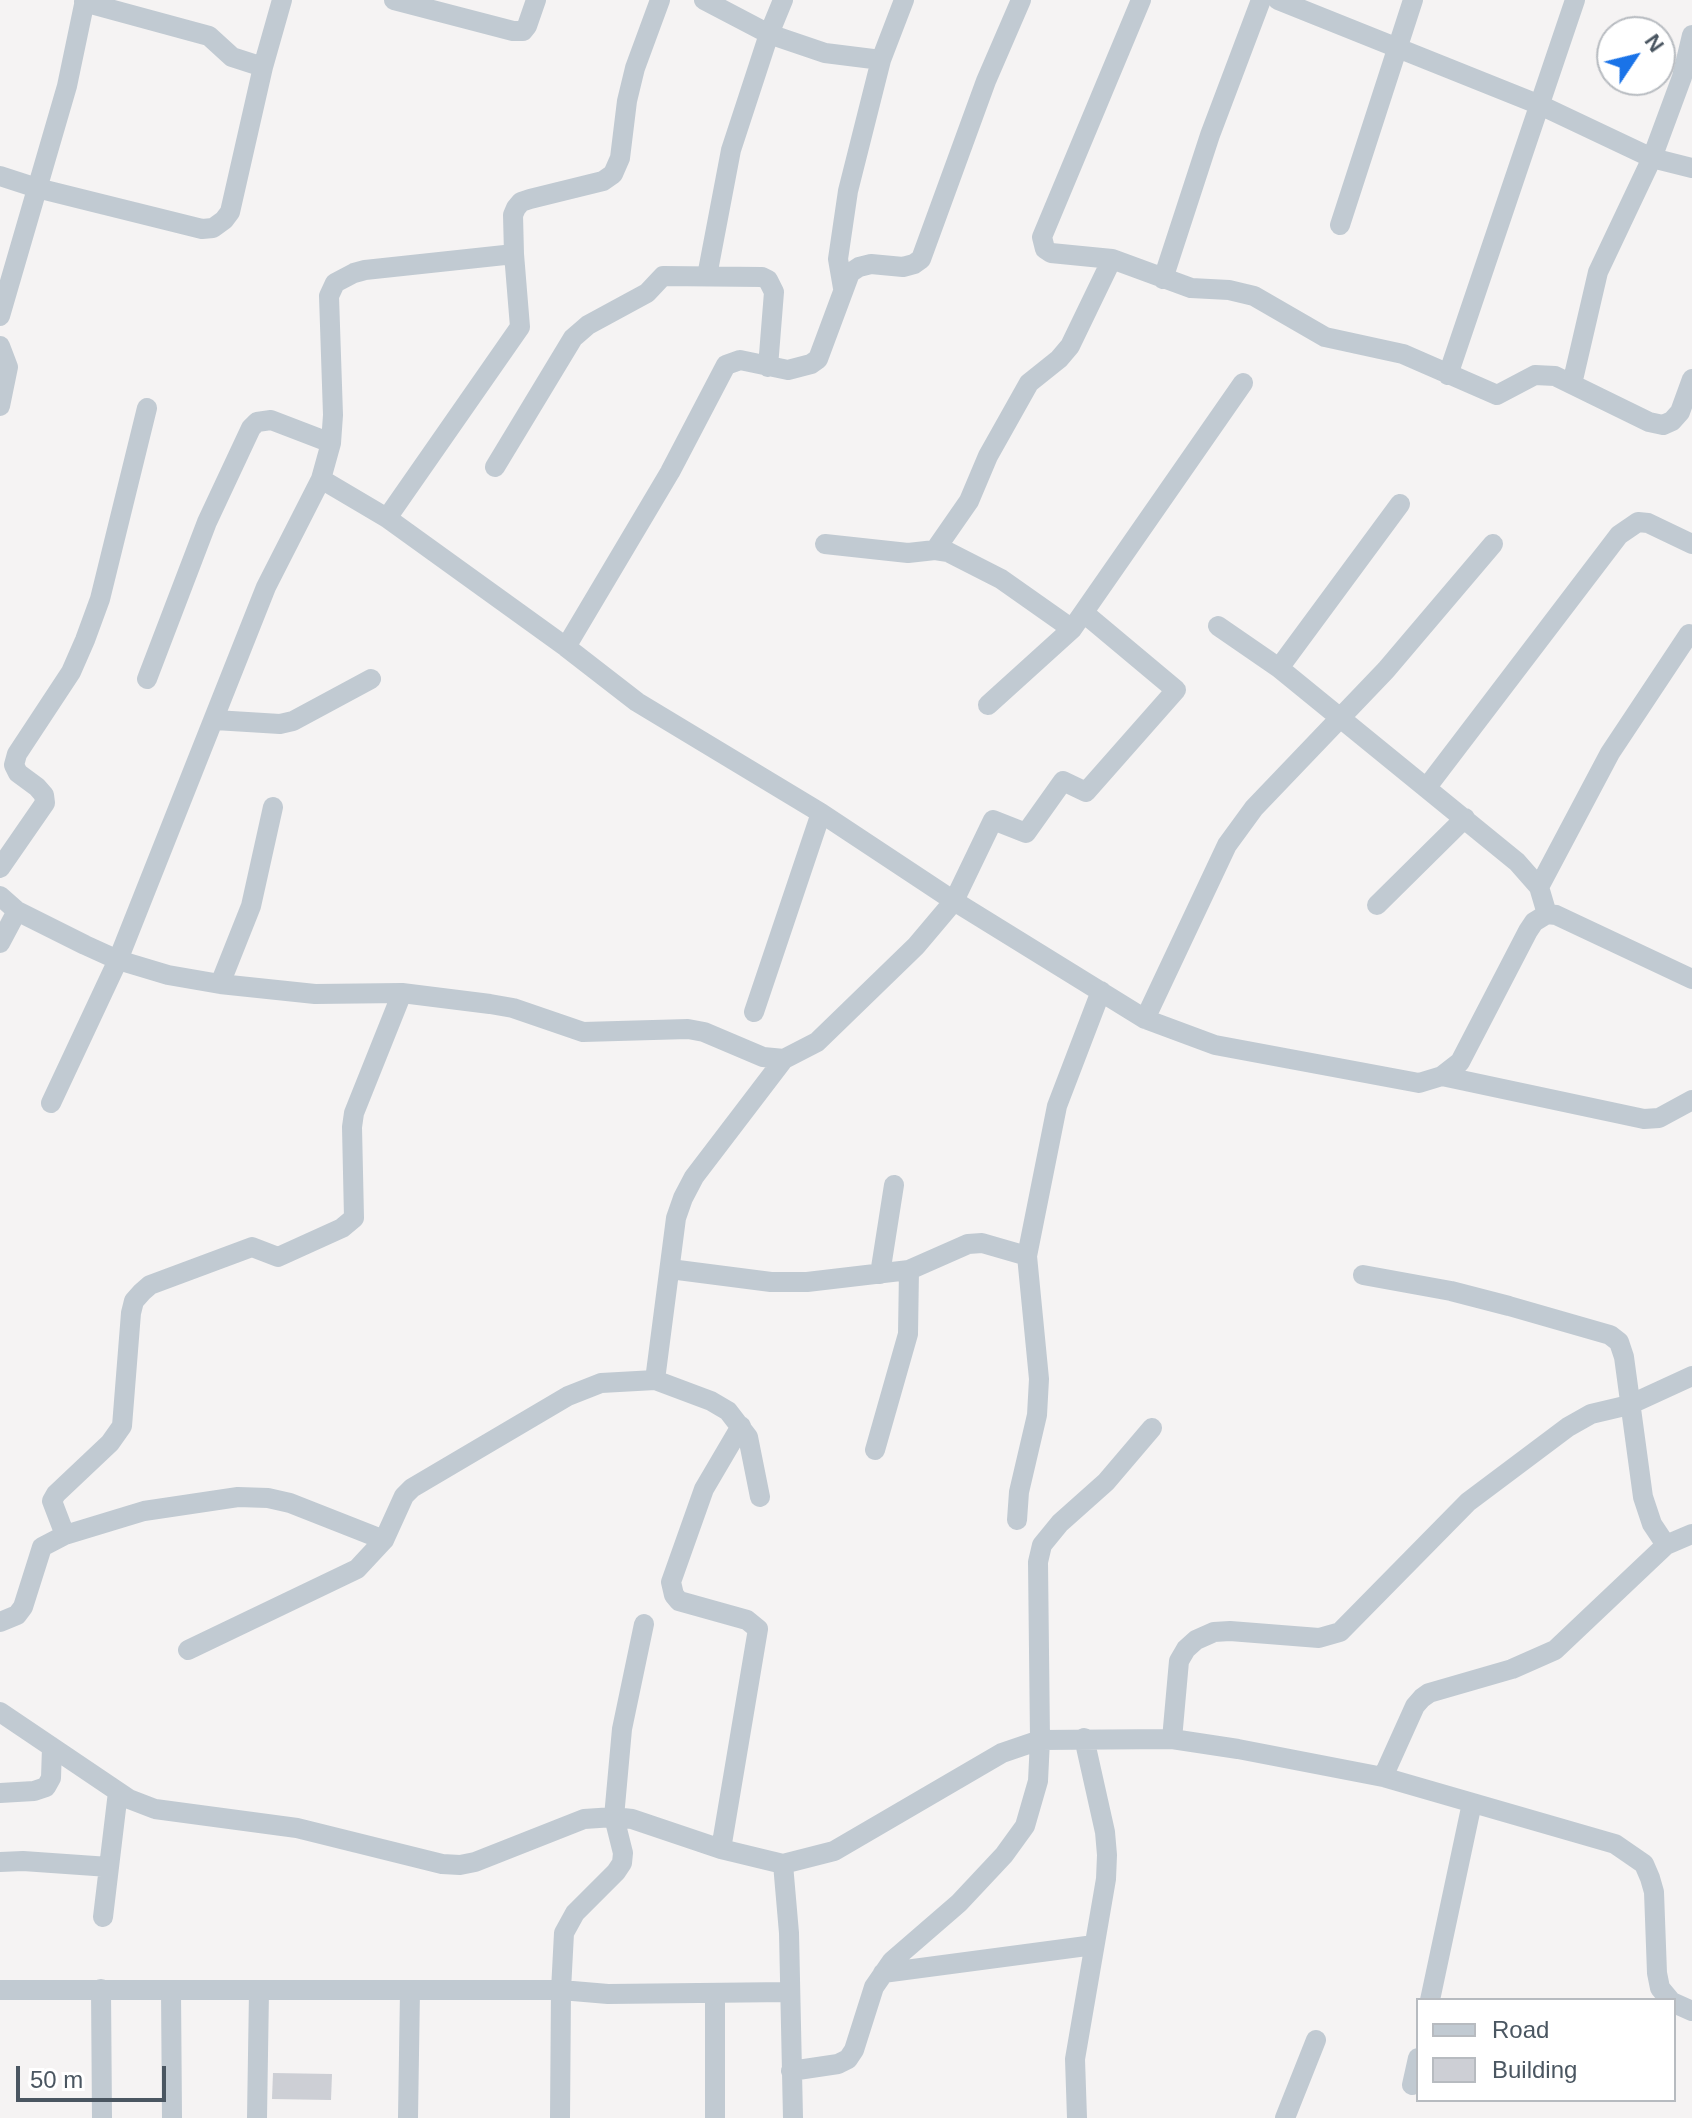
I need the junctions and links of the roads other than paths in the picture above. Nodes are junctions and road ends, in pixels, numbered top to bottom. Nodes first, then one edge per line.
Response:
1 (282, 0) edge
2 (394, 0) edge
3 (536, 0) edge
4 (660, 0) edge
5 (704, 0) edge
6 (783, 0) edge
7 (904, 0) edge
8 (1021, 0) edge
9 (1141, 0) edge
10 (1261, 0) edge
11 (1278, 0) edge
12 (1413, 0) edge
13 (1575, 0) edge
14 (85, 1) edge
15 (769, 34) junction
16 (1692, 35) edge
17 (1398, 49) junction
18 (881, 60) junction
19 (263, 67) junction
20 (1540, 105) junction
21 (1652, 158) junction
22 (1692, 168) edge
23 (0, 176) edge
24 (37, 188) junction
25 (1340, 225) dead end
26 (514, 254) junction
27 (1112, 259) junction
28 (707, 276) junction
29 (1163, 279) junction
30 (843, 288) junction
31 (0, 316) edge
32 (0, 346) edge
33 (768, 367) junction
34 (1448, 375) junction
35 (1692, 379) edge
36 (1243, 383) dead end
37 (1572, 384) junction
38 (0, 406) edge
39 (147, 408) dead end
40 (331, 443) junction
41 (495, 467) dead end
42 (321, 479) junction
43 (1400, 504) dead end
44 (387, 518) junction
45 (825, 544) dead end
46 (1493, 544) dead end
47 (1692, 544) edge
48 (935, 550) junction
49 (1078, 621) junction
50 (1218, 626) dead end
51 (1689, 634) dead end
52 (566, 647) junction
53 (1279, 668) junction
54 (147, 679) dead end
55 (371, 679) dead end
56 (988, 705) dead end
57 (1341, 718) junction
58 (215, 720) junction
59 (1427, 787) junction
60 (273, 807) dead end
61 (821, 813) junction
62 (1465, 818) junction
63 (0, 868) edge
64 (1539, 887) junction
65 (0, 896) edge
66 (954, 901) junction
67 (1377, 905) dead end
68 (17, 911) junction
69 (1547, 914) junction
70 (0, 943) edge
71 (118, 960) junction
72 (1692, 979) edge
73 (220, 984) junction
74 (1101, 991) junction
75 (402, 993) junction
76 (754, 1012) dead end
77 (1145, 1019) junction
78 (784, 1059) junction
79 (1442, 1076) junction
80 (1692, 1100) edge
81 (51, 1103) dead end
82 (894, 1185) dead end
83 (1027, 1256) junction
84 (670, 1269) junction
85 (909, 1270) junction
86 (880, 1274) junction
87 (1363, 1275) dead end
88 (1692, 1376) edge
89 (655, 1380) junction
90 (1629, 1405) junction
91 (741, 1426) junction
92 (1152, 1428) dead end
93 (875, 1450) dead end
94 (760, 1497) dead end
95 (1017, 1520) dead end
96 (1692, 1534) edge
97 (65, 1535) junction
98 (384, 1540) junction
99 (1666, 1545) junction
100 (0, 1622) edge
101 (644, 1624) dead end
102 (188, 1650) dead end
103 (0, 1712) edge
104 (1084, 1738) junction
105 (1172, 1739) junction
106 (1040, 1740) junction
107 (52, 1747) junction
108 (1383, 1777) junction
109 (118, 1792) junction
110 (0, 1793) edge
111 (1472, 1803) junction
112 (614, 1817) junction
113 (721, 1849) junction
114 (0, 1862) edge
115 (783, 1864) junction
116 (109, 1867) junction
117 (103, 1917) dead end
118 (1094, 1945) junction
119 (883, 1973) junction
120 (101, 1989) junction
121 (0, 1990) edge
122 (171, 1990) junction
123 (410, 1990) junction
124 (561, 1990) junction
125 (259, 1991) junction
126 (789, 1992) junction
127 (715, 1994) junction
128 (1430, 1998) edge
129 (1669, 1998) edge
130 (1316, 2040) dead end
131 (1416, 2067) edge
132 (791, 2071) junction
133 (1412, 2085) dead end
134 (102, 2118) edge
135 (172, 2118) edge
136 (257, 2118) edge
137 (408, 2118) edge
138 (560, 2118) edge
139 (715, 2118) edge
140 (793, 2118) edge
141 (1077, 2118) edge
142 (1285, 2118) edge

1 - 19 street
2 - 3 street
4 - 26 street
5 - 15 street
6 - 15 street
7 - 18 street
8 - 30 street
9 - 27 street
10 - 29 street
11 - 17 street
12 - 17 street
13 - 20 street
14 - 19 street
14 - 24 street
15 - 18 street
15 - 28 street
16 - 21 street
17 - 20 street
17 - 25 street
18 - 30 street
19 - 24 street
20 - 21 street
20 - 34 street
21 - 22 street
21 - 37 street
23 - 24 street
24 - 31 street
26 - 40 street
26 - 44 street
27 - 29 street
27 - 48 street
28 - 33 street
28 - 41 street
29 - 34 street
30 - 33 street
32 - 38 street
33 - 52 street
34 - 37 street
35 - 37 street
36 - 49 street
39 - 63 street
40 - 42 street
40 - 54 street
42 - 44 street
42 - 58 street
43 - 53 street
44 - 52 street
45 - 48 street
46 - 57 street
47 - 59 street
48 - 49 street
49 - 56 street
49 - 66 street
50 - 53 street
51 - 64 street
52 - 61 street
53 - 57 street
55 - 58 street
57 - 59 street
57 - 77 street
58 - 71 street
59 - 62 street
60 - 73 street
61 - 66 street
61 - 76 street
62 - 64 street
62 - 67 street
64 - 69 street
65 - 68 street
66 - 74 street
66 - 78 street
68 - 70 street
68 - 71 street
69 - 72 street
69 - 79 street
71 - 73 street
71 - 81 street
73 - 75 street
74 - 77 street
74 - 83 street
75 - 78 street
75 - 97 street
77 - 79 street
78 - 84 street
79 - 80 street
82 - 86 street
83 - 85 street
83 - 95 street
84 - 86 street
84 - 89 street
85 - 86 street
85 - 93 street
87 - 90 street
88 - 90 street
89 - 91 street
89 - 98 street
90 - 99 street
90 - 105 street
91 - 94 street
91 - 113 street
92 - 106 street
96 - 99 street
97 - 98 street
97 - 100 street
98 - 102 street
99 - 108 street
101 - 112 street
103 - 107 street
104 - 105 street
104 - 106 street
104 - 118 street
105 - 108 street
106 - 115 street
106 - 119 street
107 - 109 street
107 - 110 street
108 - 111 street
109 - 112 street
109 - 116 street
111 - 128 street
111 - 129 street
112 - 113 street
112 - 124 street
113 - 115 street
114 - 116 street
115 - 126 street
116 - 117 street
118 - 119 street
118 - 141 street
119 - 132 street
120 - 121 street
120 - 122 street
120 - 134 street
122 - 125 street
122 - 135 street
123 - 124 street
123 - 125 street
123 - 137 street
124 - 127 street
124 - 138 street
125 - 136 street
126 - 127 street
126 - 132 street
127 - 139 street
130 - 142 street
131 - 133 street
132 - 140 street

